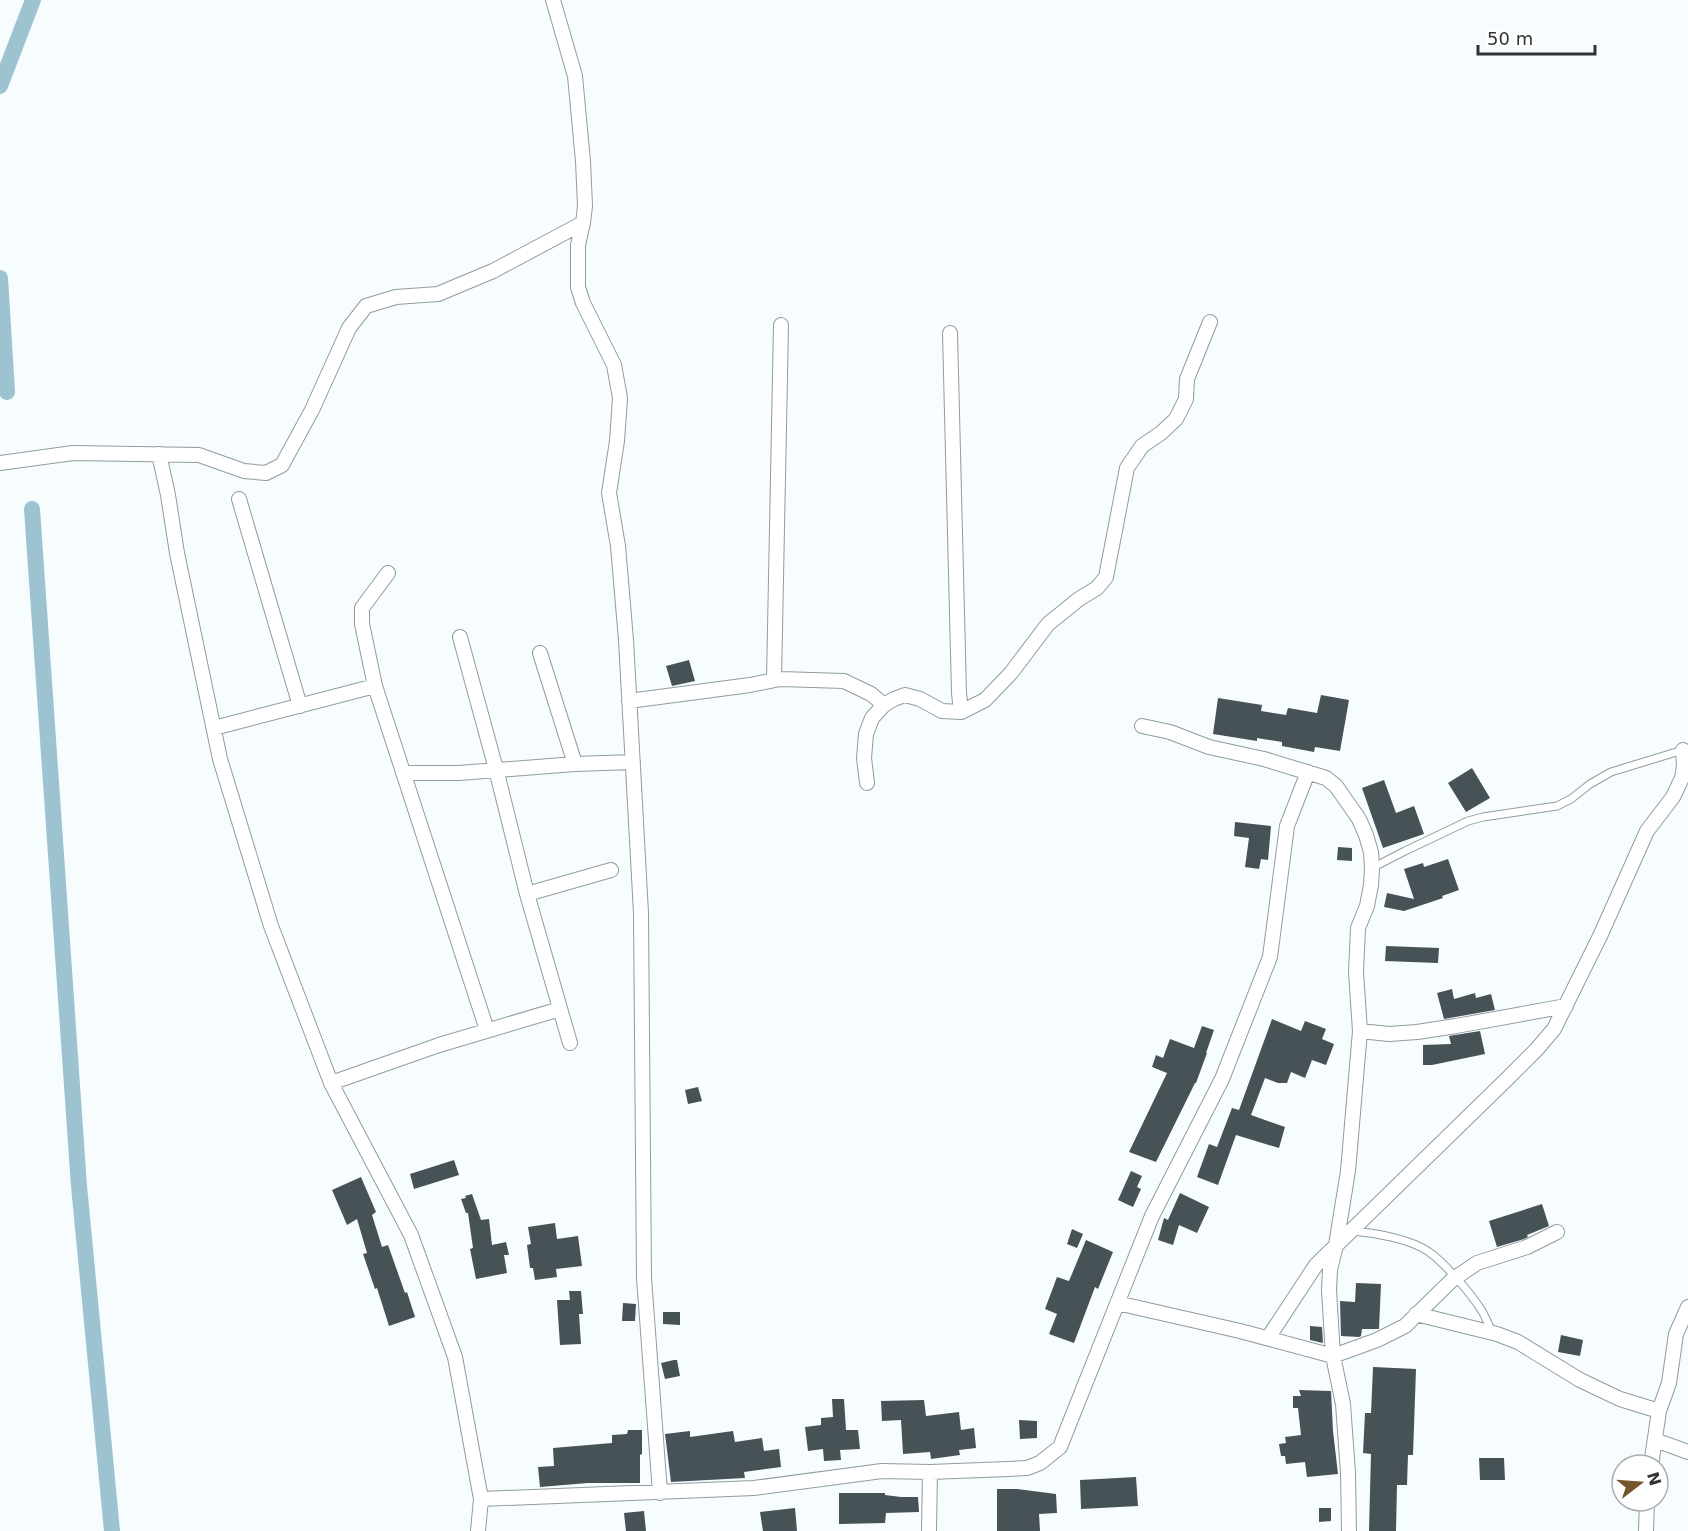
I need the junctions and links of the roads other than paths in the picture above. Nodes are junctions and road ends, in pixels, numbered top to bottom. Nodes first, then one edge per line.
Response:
1 (553, 0) edge
2 (583, 223) junction
3 (1210, 322) dead end
4 (781, 325) dead end
5 (950, 333) dead end
6 (159, 454) junction
7 (0, 463) edge
8 (239, 499) dead end
9 (388, 573) dead end
10 (460, 637) dead end
11 (540, 653) dead end
12 (774, 680) junction
13 (375, 686) junction
14 (629, 701) junction
15 (884, 705) junction
16 (300, 706) junction
17 (961, 712) junction
18 (1142, 726) dead end
19 (214, 728) junction
20 (1685, 749) edge
21 (633, 762) junction
22 (575, 764) junction
23 (496, 770) junction
24 (1308, 772) junction
25 (403, 773) junction
26 (867, 783) dead end
27 (1372, 868) junction
28 (611, 870) dead end
29 (527, 894) junction
30 (1566, 1006) junction
31 (560, 1009) junction
32 (487, 1030) junction
33 (1360, 1031) junction
34 (570, 1043) dead end
35 (331, 1083) junction
36 (1351, 1231) junction
37 (1557, 1232) dead end
38 (1336, 1245) junction
39 (1455, 1278) junction
40 (1117, 1303) junction
41 (1688, 1306) edge
42 (1416, 1314) junction
43 (1492, 1332) junction
44 (1268, 1338) junction
45 (1334, 1356) junction
46 (1659, 1412) junction
47 (1655, 1440) junction
48 (1688, 1452) edge
49 (1653, 1453) edge
50 (930, 1472) junction
51 (660, 1493) junction
52 (481, 1499) junction
53 (1647, 1513) edge
54 (478, 1531) edge
55 (929, 1531) edge
56 (1349, 1531) edge
57 (1646, 1531) edge

1 - 2 street
2 - 6 street
2 - 14 street
3 - 17 street
4 - 12 street
5 - 17 street
6 - 7 street
6 - 19 street
8 - 16 street
9 - 13 street
10 - 23 street
11 - 22 street
12 - 14 street
12 - 15 street
13 - 16 street
13 - 25 street
14 - 21 street
15 - 17 street
15 - 26 street
16 - 19 street
18 - 24 street
19 - 35 street
20 - 27 lane
20 - 30 street
21 - 22 street
21 - 51 street
22 - 23 street
23 - 25 street
23 - 29 street
24 - 27 street
24 - 40 street
25 - 32 street
27 - 33 street
28 - 29 street
29 - 31 street
30 - 33 street
30 - 36 street
31 - 32 street
31 - 34 street
32 - 35 street
33 - 38 street
35 - 52 street
36 - 38 street
36 - 39 lane
37 - 39 street
38 - 44 street
38 - 45 street
39 - 42 street
39 - 43 lane
40 - 44 street
40 - 50 street
41 - 46 street
42 - 43 street
42 - 45 street
43 - 46 street
44 - 45 street
45 - 56 street
46 - 47 street
47 - 48 street
47 - 49 street
50 - 51 street
50 - 55 street
51 - 52 street
52 - 54 street
53 - 57 street

